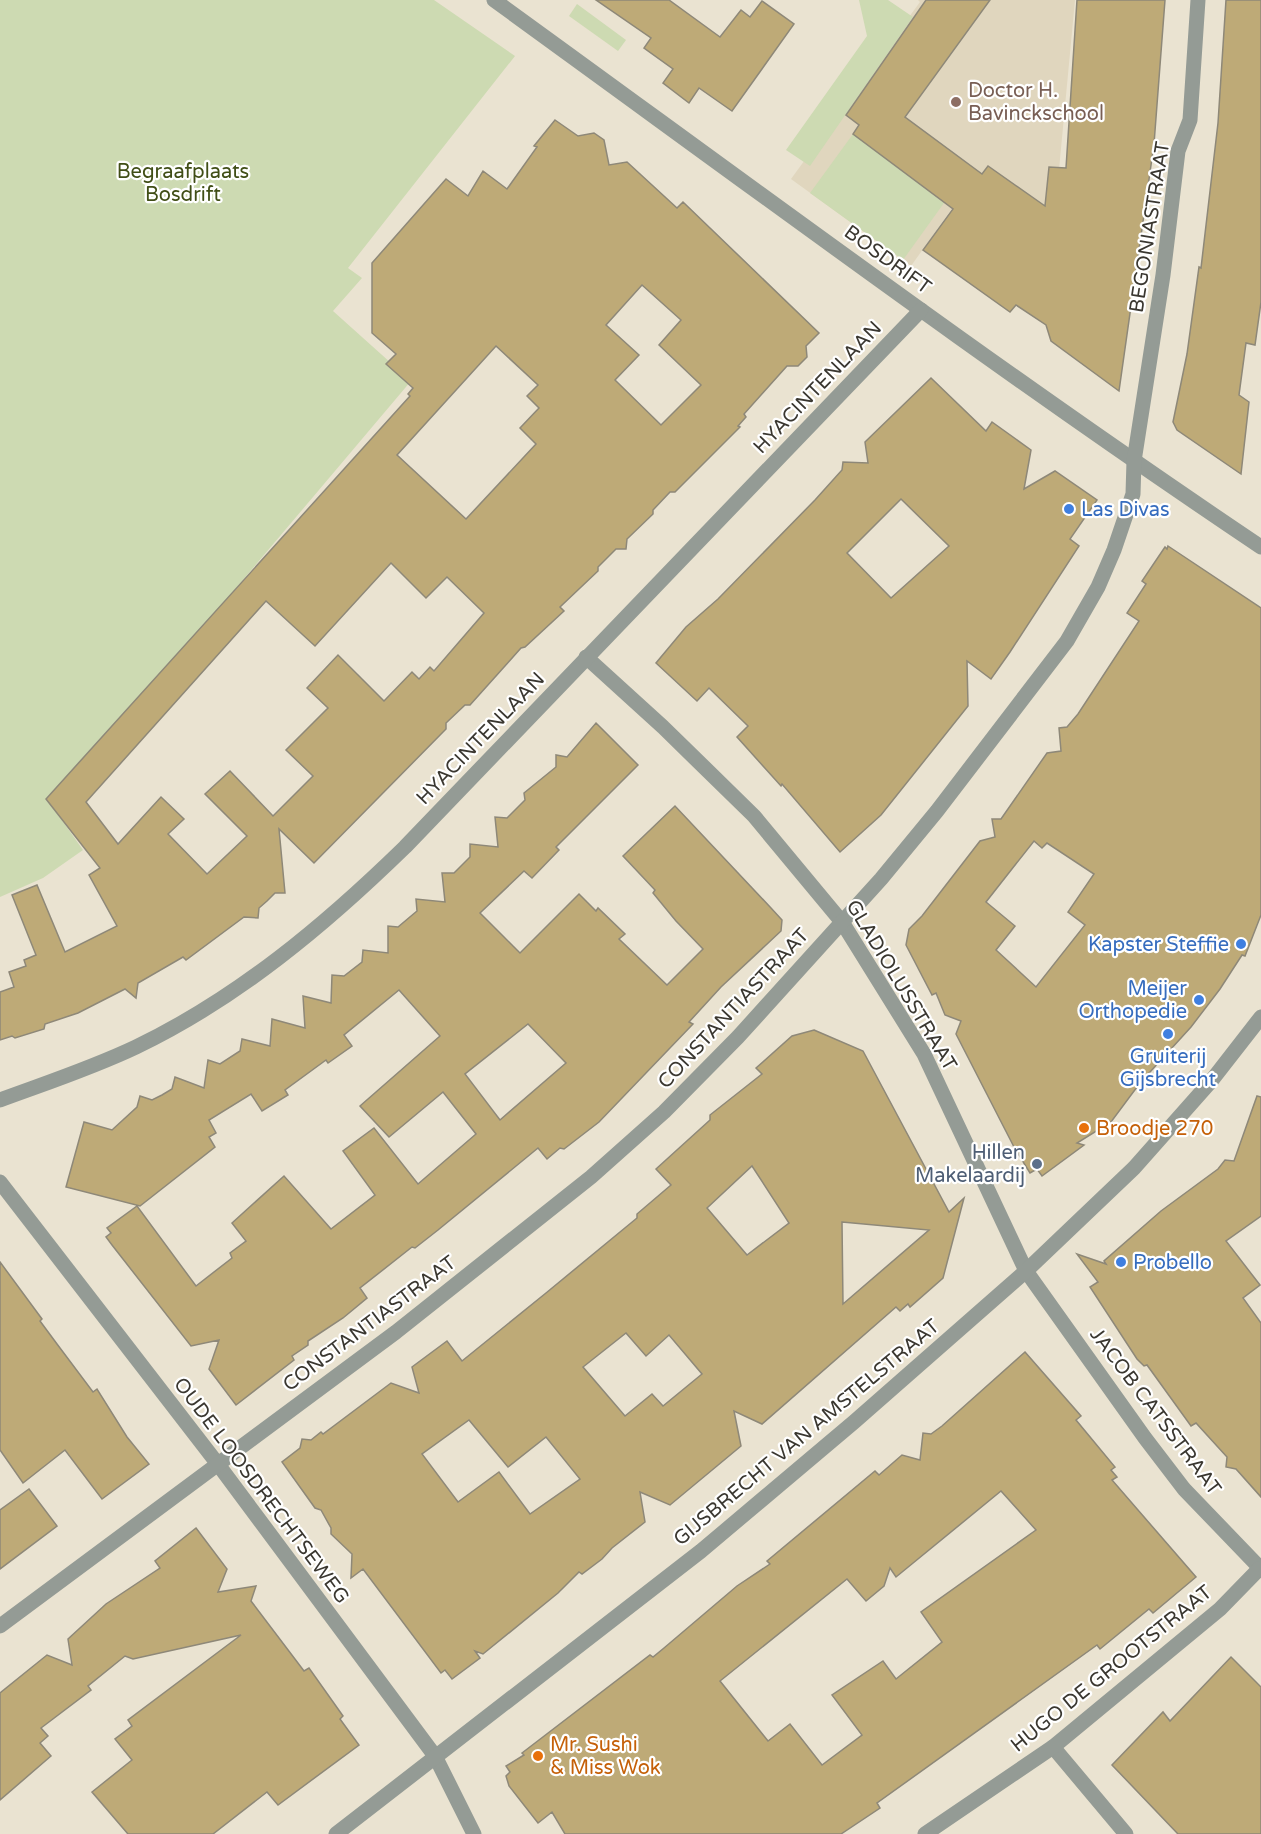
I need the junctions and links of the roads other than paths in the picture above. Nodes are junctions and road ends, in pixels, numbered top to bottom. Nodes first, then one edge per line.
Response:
1 (494, 0) edge
2 (1198, 0) edge
3 (921, 309) junction
4 (1134, 461) junction
5 (1261, 547) edge
6 (586, 657) junction
7 (842, 922) junction
8 (1261, 1017) edge
9 (0, 1100) edge
10 (0, 1182) edge
11 (1026, 1271) junction
12 (218, 1463) junction
13 (1260, 1569) edge
14 (1, 1623) edge
15 (1053, 1747) junction
16 (435, 1756) junction
17 (336, 1834) edge
18 (474, 1834) edge
19 (925, 1834) edge
20 (1126, 1834) edge

1 - 3 street, BOSDRIFT
2 - 4 street, BEGONIASTRAAT
3 - 4 street, BOSDRIFT
3 - 6 street, HYACINTENLAAN
4 - 5 street, BOSDRIFT
4 - 7 street, CONSTANTIASTRAAT
6 - 7 street, GLADIOLUSSTRAAT
6 - 9 street, HYACINTENLAAN
7 - 11 street, GLADIOLUSSTRAAT
7 - 12 street, CONSTANTIASTRAAT
8 - 11 street, GIJSBRECHT VAN AMSTELSTRAAT
10 - 12 street, OUDE LOOSDRECHTSEWEG
11 - 13 street, JACOB CATSSTRAAT
11 - 16 street, GIJSBRECHT VAN AMSTELSTRAAT
12 - 14 street, CONSTANTIASTRAAT
12 - 16 street, OUDE LOOSDRECHTSEWEG
13 - 15 street, HUGO DE GROOTSTRAAT
15 - 19 street, HUGO DE GROOTSTRAAT
15 - 20 street
16 - 17 street, GIJSBRECHT VAN AMSTELSTRAAT
16 - 18 street, OUDE LOOSDRECHTSEWEG

